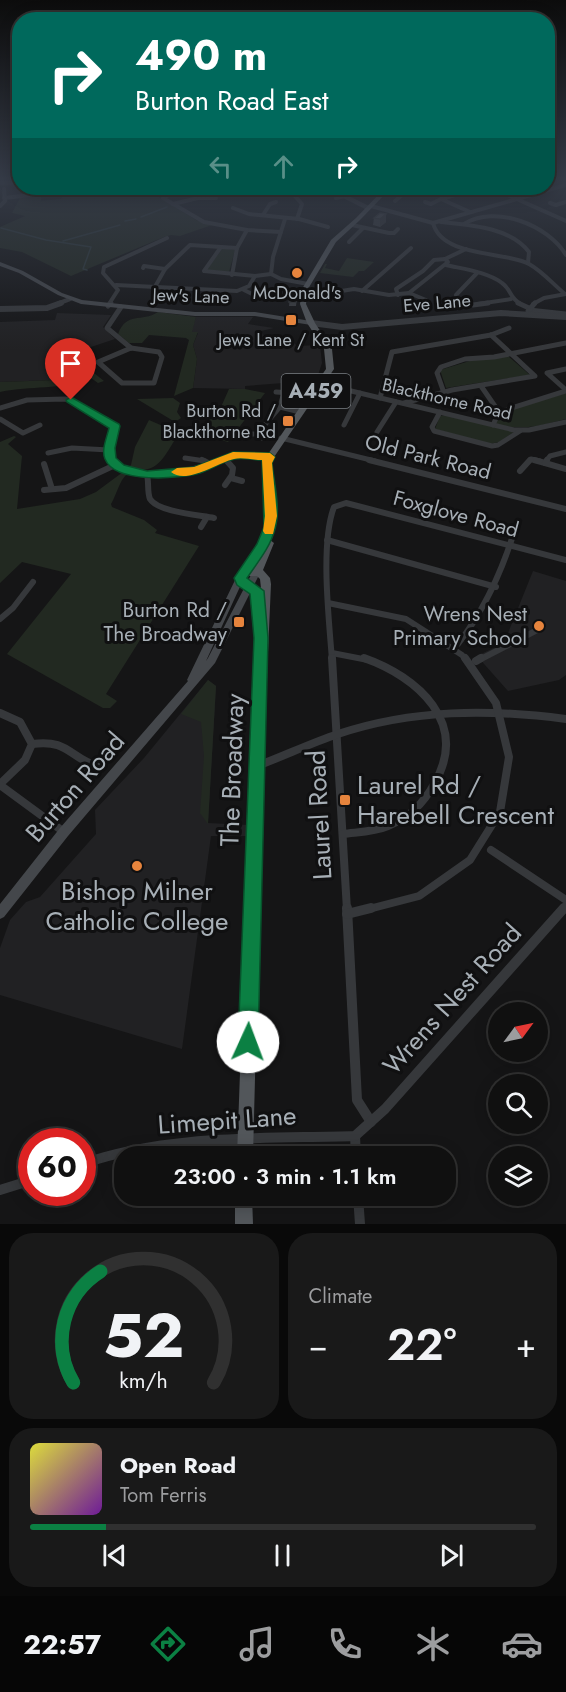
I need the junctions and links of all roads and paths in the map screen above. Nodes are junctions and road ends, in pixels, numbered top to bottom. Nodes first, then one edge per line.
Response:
1 (244, 236) edge
2 (279, 236) edge
3 (339, 236) edge
4 (355, 236) edge
5 (442, 236) edge
6 (505, 236) edge
7 (548, 236) edge
8 (168, 238) dead end
9 (566, 240) edge
10 (349, 242) dead end
11 (558, 243) junction
12 (221, 247) junction
13 (411, 247) dead end
14 (237, 248) junction
15 (466, 249) junction
16 (566, 255) edge
17 (445, 259) junction
18 (0, 264) edge
19 (528, 264) junction
20 (446, 265) junction
21 (143, 268) dead end
22 (165, 269) junction
23 (477, 273) junction
24 (271, 274) junction
25 (232, 275) junction
26 (255, 276) junction
27 (116, 285) junction
28 (156, 285) junction
29 (307, 287) junction
30 (244, 290) junction
31 (362, 291) junction
32 (409, 293) junction
33 (566, 294) edge
34 (398, 295) junction
35 (273, 297) dead end
36 (70, 299) junction
37 (511, 299) junction
38 (426, 300) dead end
39 (108, 306) junction
40 (121, 307) junction
41 (0, 309) edge
42 (304, 310) junction
43 (528, 311) junction
44 (566, 316) edge
45 (285, 318) junction
46 (311, 323) junction
47 (332, 328) junction
48 (509, 328) dead end
49 (317, 333) junction
50 (491, 335) junction
51 (566, 344) edge
52 (130, 348) junction
53 (511, 354) junction
54 (566, 369) edge
55 (547, 373) junction
56 (535, 376) junction
57 (321, 384) junction
58 (481, 386) junction
59 (443, 390) junction
60 (566, 391) edge
61 (276, 392) dead end
62 (360, 393) junction
63 (380, 398) junction
64 (396, 402) junction
65 (404, 403) junction
66 (280, 407) junction
67 (0, 408) edge
68 (300, 412) junction
69 (440, 412) junction
70 (499, 412) junction
71 (0, 419) edge
72 (566, 422) edge
73 (344, 425) dead end
74 (493, 425) junction
75 (40, 426) dead end
76 (520, 431) junction
77 (377, 432) dead end
78 (248, 434) dead end
79 (281, 438) junction
80 (109, 450) junction
81 (566, 452) edge
82 (48, 453) dead end
83 (270, 457) junction
84 (185, 458) dead end
85 (224, 458) junction
86 (545, 463) junction
87 (210, 464) junction
88 (115, 465) junction
89 (42, 468) dead end
90 (566, 469) edge
91 (520, 471) dead end
92 (147, 475) junction
93 (231, 478) junction
94 (242, 482) dead end
95 (225, 485) dead end
96 (52, 489) junction
97 (44, 490) dead end
98 (337, 505) joint
99 (566, 509) edge
100 (516, 526) dead end
101 (201, 527) dead end
102 (327, 540) junction
103 (510, 545) junction
104 (566, 560) edge
105 (257, 571) junction
106 (242, 576) junction
107 (33, 582) dead end
108 (249, 586) junction
109 (496, 587) junction
110 (243, 598) junction
111 (328, 603) junction
112 (0, 619) edge
113 (219, 621) junction
114 (543, 627) dead end
115 (261, 638) junction
116 (458, 644) junction
117 (332, 653) junction
118 (476, 662) junction
119 (486, 672) dead end
120 (186, 693) junction
121 (508, 704) dead end
122 (438, 712) junction
123 (512, 712) junction
124 (1, 714) edge
125 (566, 718) edge
126 (516, 723) dead end
127 (337, 735) junction
128 (32, 744) junction
129 (257, 766) junction
130 (99, 767) dead end
131 (0, 785) edge
132 (64, 832) junction
133 (343, 834) junction
134 (566, 900) edge
135 (566, 906) edge
136 (0, 913) edge
137 (347, 914) junction
138 (371, 1122) junction
139 (355, 1136) junction
140 (245, 1139) junction
141 (245, 1146) edge
142 (356, 1146) edge
143 (96, 1159) edge
144 (18, 1184) edge
145 (0, 1190) edge
146 (244, 1206) edge
147 (360, 1206) edge
148 (363, 1223) edge
149 (244, 1224) edge

1 - 14 street
2 - 24 street
3 - 29 main road
4 - 10 street
5 - 15 street
6 - 19 street
7 - 11 street
8 - 27 street
9 - 11 street
11 - 16 street
12 - 14 street
12 - 22 street
12 - 25 street
13 - 31 street
14 - 25 street
15 - 17 street
15 - 19 street
17 - 20 street
17 - 34 street
18 - 36 main road, Jew's Lane
19 - 33 street
20 - 23 street
20 - 32 street
21 - 22 street
22 - 28 street
23 - 37 street
23 - 37 street
24 - 26 street
24 - 29 street
25 - 26 street
26 - 30 street
27 - 28 street
27 - 39 street
28 - 30 street
29 - 31 street
29 - 42 main road
30 - 35 street
31 - 34 street
32 - 34 street
32 - 38 street
33 - 43 street
36 - 39 main road, Jew's Lane
36 - 41 street
37 - 43 street
39 - 40 main road, Jew's Lane
40 - 45 main road, Jew's Lane
40 - 52 street
42 - 45 main road
42 - 46 main road, A459
43 - 44 street, Eve Lane
43 - 47 street, Eve Lane
45 - 46 main road, Jew's Lane
46 - 47 street, Eve Lane
46 - 49 main road, A459
47 - 49 street
48 - 50 street
49 - 57 main road, A459
50 - 53 street
50 - 63 street
51 - 53 street
52 - 52 street
53 - 56 street
53 - 59 street
54 - 55 street
55 - 56 street
55 - 60 street
56 - 58 street
57 - 62 street, Blackthorne Road
57 - 68 main road, A459
58 - 59 street
58 - 70 street
59 - 65 street
60 - 70 street
61 - 66 street
62 - 63 street, Blackthorne Road
62 - 73 street
63 - 64 street, Blackthorne Road
64 - 65 street, Blackthorne Road
64 - 77 street
65 - 69 street, Blackthorne Road
66 - 68 street
66 - 78 street
67 - 80 street
68 - 79 main road, A459
69 - 74 street, Blackthorne Road
69 - 76 street
70 - 74 street
71 - 75 street
72 - 76 street, Blackthorne Road
74 - 76 street, Blackthorne Road
79 - 83 main road, A459
79 - 99 street, Old Park Road
80 - 82 street
80 - 88 street
81 - 86 street
83 - 85 street
83 - 105 main road
83 - 106 main road, A459
84 - 87 street
85 - 87 street
85 - 93 street
86 - 90 street
86 - 91 street
87 - 92 street
88 - 92 street
88 - 96 street
89 - 96 street
92 - 101 street
93 - 94 street
93 - 95 street
96 - 97 street
98 - 102 street, Laurel Road
98 - 103 street, Foxglove Road
100 - 103 street
102 - 109 street
102 - 111 street, Laurel Road
103 - 104 street, Foxglove Road
103 - 109 street
105 - 106 main road
105 - 108 main road, Burton Road
105 - 115 main road, The Broadway
106 - 108 main road, The Broadway
106 - 113 main road, Burton Road
107 - 112 street
108 - 110 main road, Burton Road
108 - 115 main road, The Broadway
109 - 116 street
110 - 113 main road
110 - 120 main road, Burton Road
111 - 116 street
111 - 117 street, Laurel Road
113 - 120 main road, Burton Road
114 - 118 street
115 - 129 main road, The Broadway
116 - 118 street
117 - 122 street
117 - 127 street, Laurel Road
118 - 119 street
120 - 132 main road, Burton Road
121 - 123 street
122 - 123 street
122 - 127 street
122 - 133 street
123 - 125 street
123 - 126 street
124 - 128 street
127 - 129 street
127 - 133 street, Laurel Road
128 - 130 street
128 - 131 street
129 - 140 main road, The Broadway
131 - 132 street
132 - 136 main road, Burton Road
133 - 137 street, Laurel Road
134 - 137 street
135 - 138 street, Wrens Nest Road
137 - 138 street, Laurel Road
138 - 139 street
139 - 140 street, Limepit Lane
139 - 142 street
140 - 141 main road, The Broadway
140 - 143 street, Limepit Lane
144 - 145 street
146 - 149 main road
147 - 148 street

